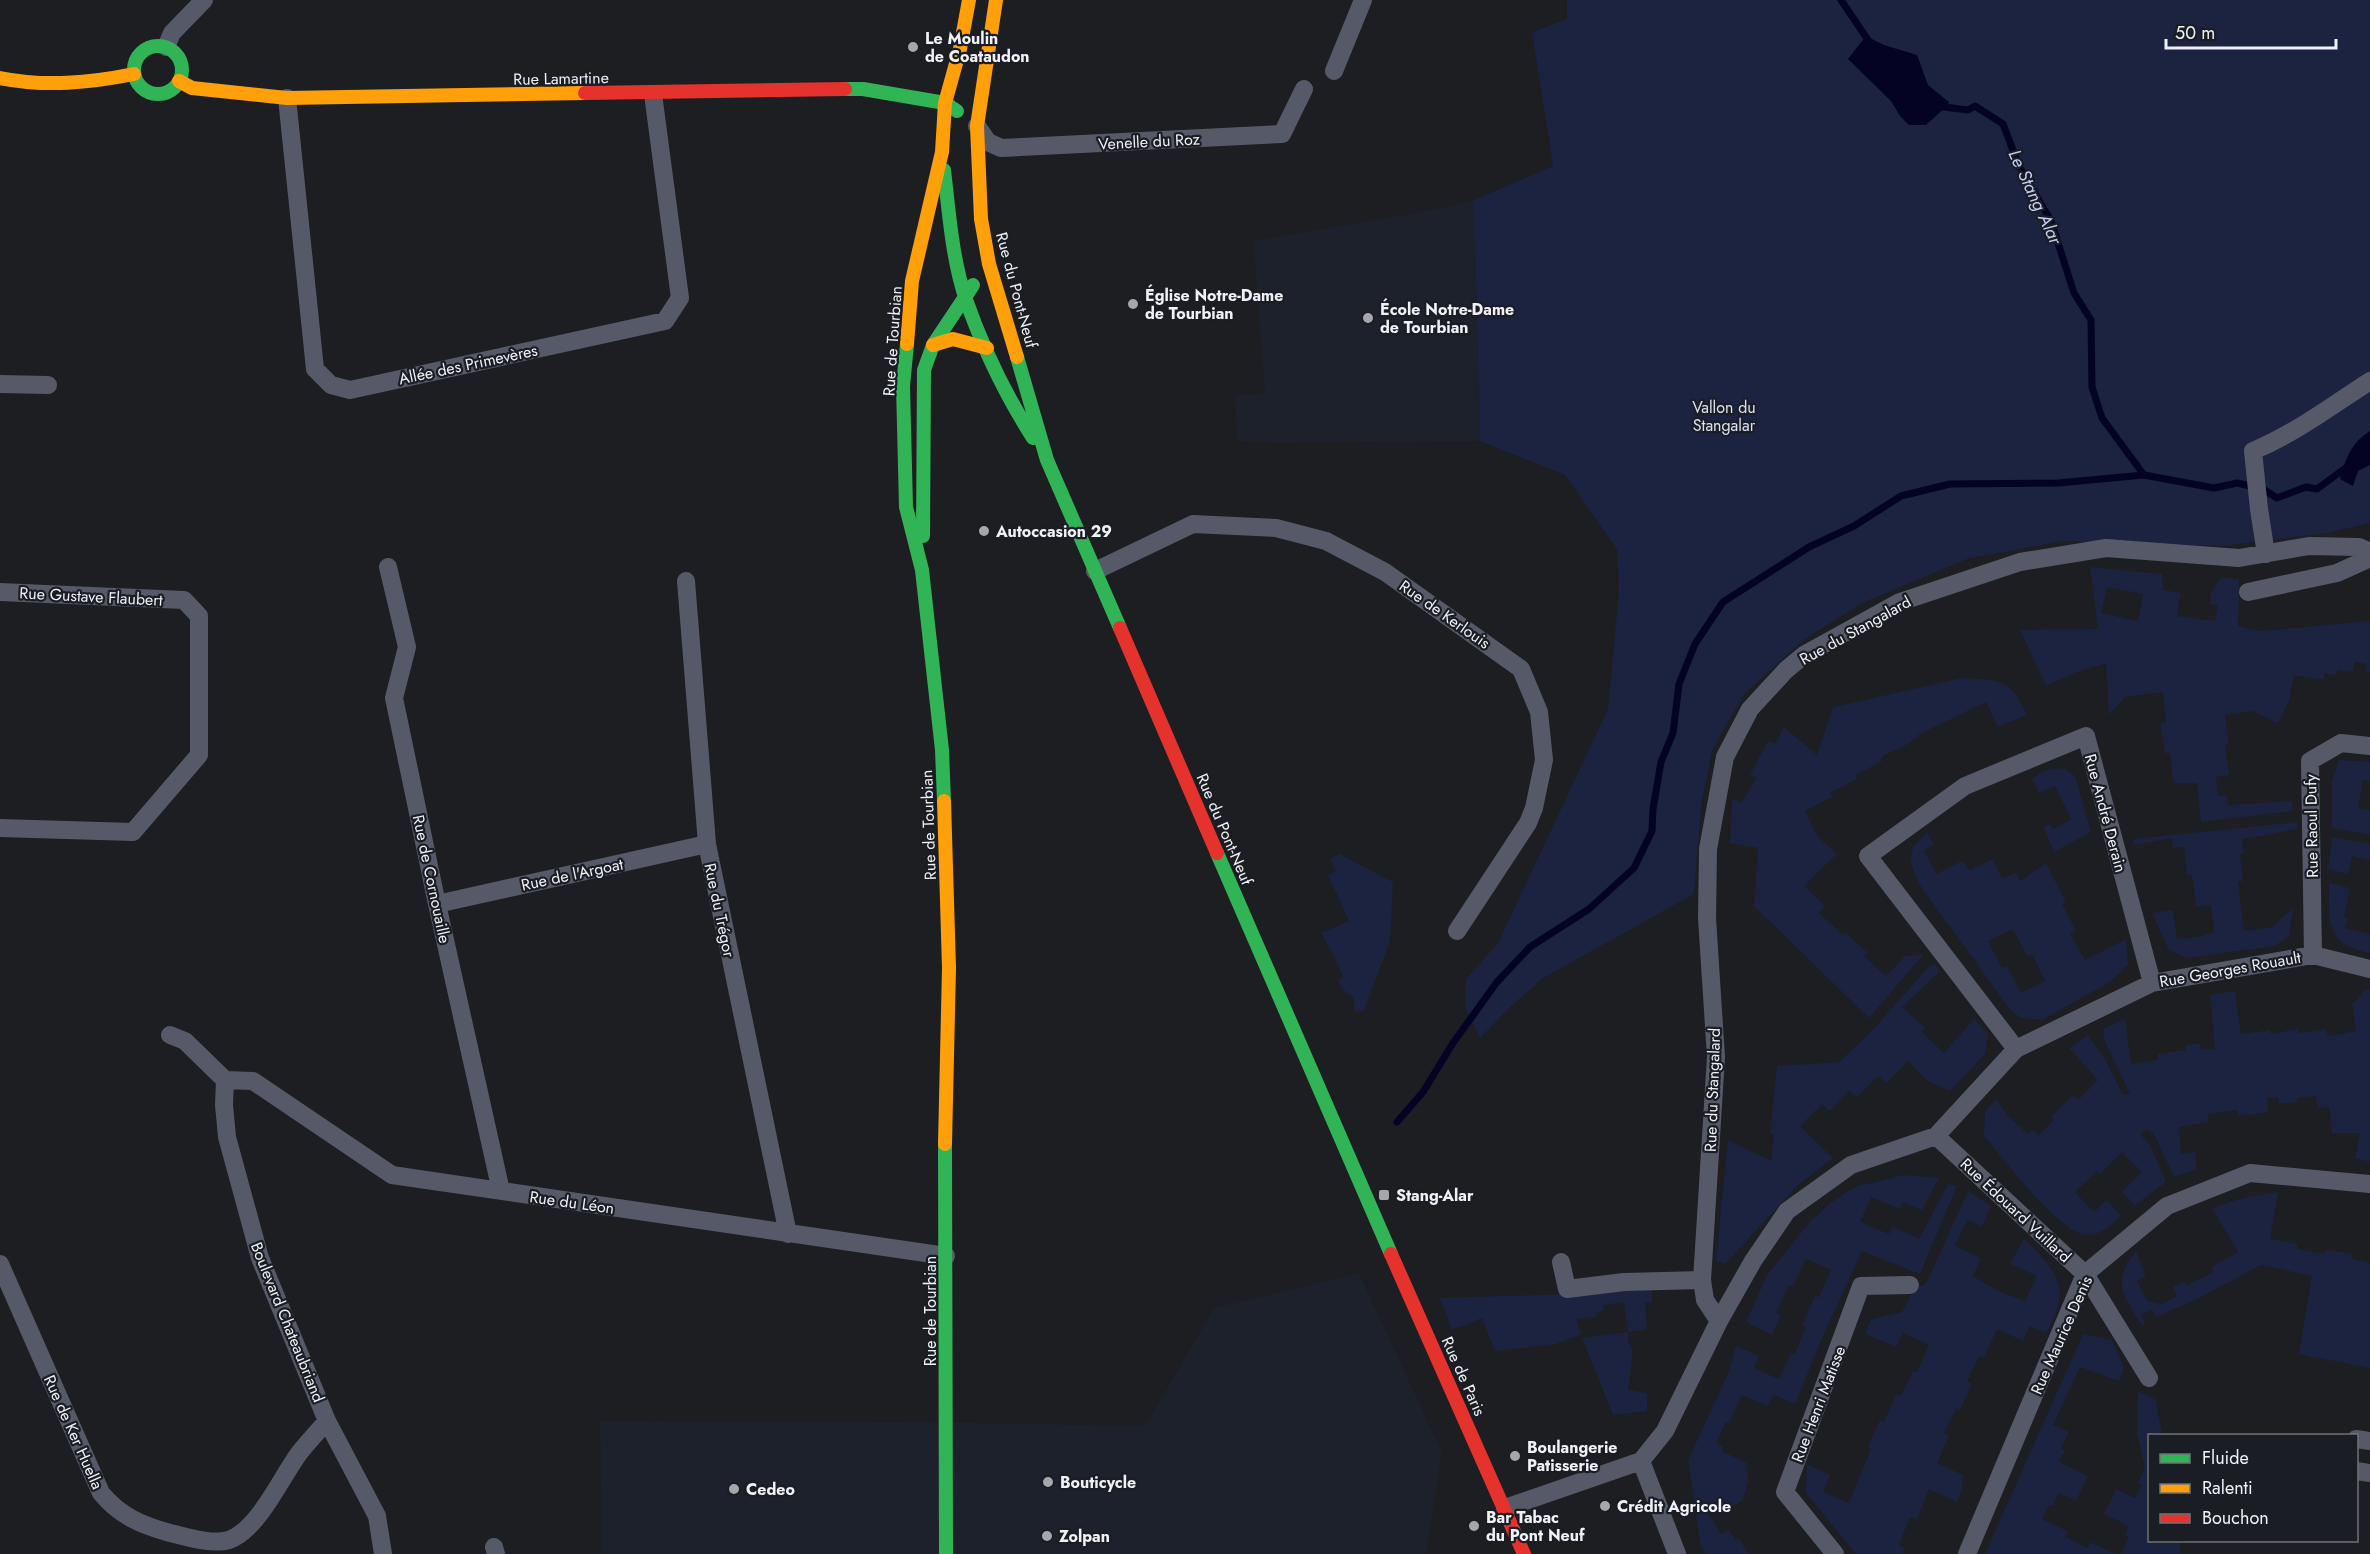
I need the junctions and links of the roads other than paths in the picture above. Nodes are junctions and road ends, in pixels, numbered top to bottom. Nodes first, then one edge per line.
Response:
1 (204, 0) edge
2 (969, 0) edge
3 (996, 0) edge
4 (1364, 0) edge
5 (166, 47) junction
6 (1334, 71) dead end
7 (134, 74) junction
8 (0, 78) edge
9 (179, 81) junction
10 (1304, 88) dead end
11 (653, 93) junction
12 (287, 98) junction
13 (945, 103) junction
14 (977, 126) junction
15 (942, 153) junction
16 (989, 264) junction
17 (965, 296) junction
18 (933, 345) junction
19 (987, 348) junction
20 (2370, 381) edge
21 (0, 384) edge
22 (48, 385) dead end
23 (1047, 460) junction
24 (2370, 552) edge
25 (2266, 554) junction
26 (2370, 558) edge
27 (388, 567) dead end
28 (922, 570) junction
29 (1095, 571) junction
30 (686, 581) dead end
31 (0, 592) edge
32 (2248, 592) dead end
33 (2370, 746) edge
34 (0, 828) edge
35 (707, 844) junction
36 (437, 904) junction
37 (1457, 931) dead end
38 (2313, 955) junction
39 (2370, 969) edge
40 (2152, 983) junction
41 (170, 1035) dead end
42 (2016, 1048) junction
43 (225, 1080) junction
44 (1936, 1136) junction
45 (2370, 1184) edge
46 (501, 1191) junction
47 (1372, 1211) joint
48 (788, 1234) junction
49 (946, 1256) junction
50 (1561, 1262) dead end
51 (1, 1268) edge
52 (2085, 1274) junction
53 (1702, 1280) junction
54 (1910, 1285) dead end
55 (1719, 1321) junction
56 (2149, 1378) dead end
57 (327, 1421) junction
58 (1641, 1461) junction
59 (1505, 1508) junction
60 (383, 1554) edge
61 (946, 1554) edge
62 (1524, 1554) edge
63 (1677, 1554) edge
64 (1835, 1554) edge
65 (1967, 1554) edge

1 - 5 street
2 - 13 main road, Rue de Tourbian
3 - 14 main road, Rue du Pont-Neuf
4 - 6 street
5 - 7 main road
5 - 9 main road
7 - 8 main road
7 - 9 main road
9 - 12 main road, Rue Lamartine
10 - 14 street, Venelle du Roz
11 - 12 main road, Rue Lamartine
11 - 12 street, Allée des Primevères
11 - 13 main road, Rue Lamartine
13 - 14 main road
13 - 15 main road, Rue de Tourbian
14 - 16 main road, Rue du Pont-Neuf
15 - 17 main road, Rue du Pont-Neuf
15 - 28 main road, Rue de Tourbian
16 - 17 main road
16 - 23 main road, Rue du Pont-Neuf
17 - 18 main road
17 - 19 main road, Rue du Pont-Neuf
18 - 19 main road
18 - 28 main road
19 - 23 main road, Rue du Pont-Neuf
20 - 25 street
21 - 22 street
23 - 29 main road, Rue du Pont-Neuf
24 - 25 street, Rue du Stangalard
25 - 53 street, Rue du Stangalard
26 - 32 street
27 - 36 street, Rue de Cornouaille
28 - 49 main road, Rue de Tourbian
29 - 37 street, Rue de Kerlouis
29 - 47 main road, Rue du Pont-Neuf
30 - 35 street, Rue du Trégor
31 - 34 street, Rue Gustave Flaubert
33 - 38 street, Rue Raoul Dufy
35 - 36 street, Rue de l'Argoat
35 - 48 street, Rue du Trégor
36 - 46 street, Rue de Cornouaille
38 - 39 street, Rue Georges Rouault
38 - 40 street, Rue Georges Rouault
40 - 42 street, Rue Georges Rouault
40 - 42 street, Rue André Derain
41 - 43 street
42 - 44 street, Rue Georges Rouault
43 - 46 street, Rue du Léon
43 - 57 street, Boulevard Chateaubriand
44 - 52 street, Rue Édouard Vuillard
44 - 55 street, Rue Georges Rouault
45 - 52 street, Rue Maurice Denis
46 - 48 street, Rue du Léon
47 - 59 main road, Rue de Paris
48 - 49 street, Rue du Léon
49 - 61 main road, Rue de Tourbian
50 - 53 street
51 - 57 street, Rue de Ker Huella
52 - 56 street, Rue Édouard Vuillard
52 - 65 street, Rue Maurice Denis
53 - 55 street
54 - 64 street, Rue Henri Matisse
55 - 58 street, Rue Georges Rouault
57 - 60 street, Boulevard Chateaubriand
58 - 59 street
58 - 63 street
59 - 62 main road, Rue de Paris

